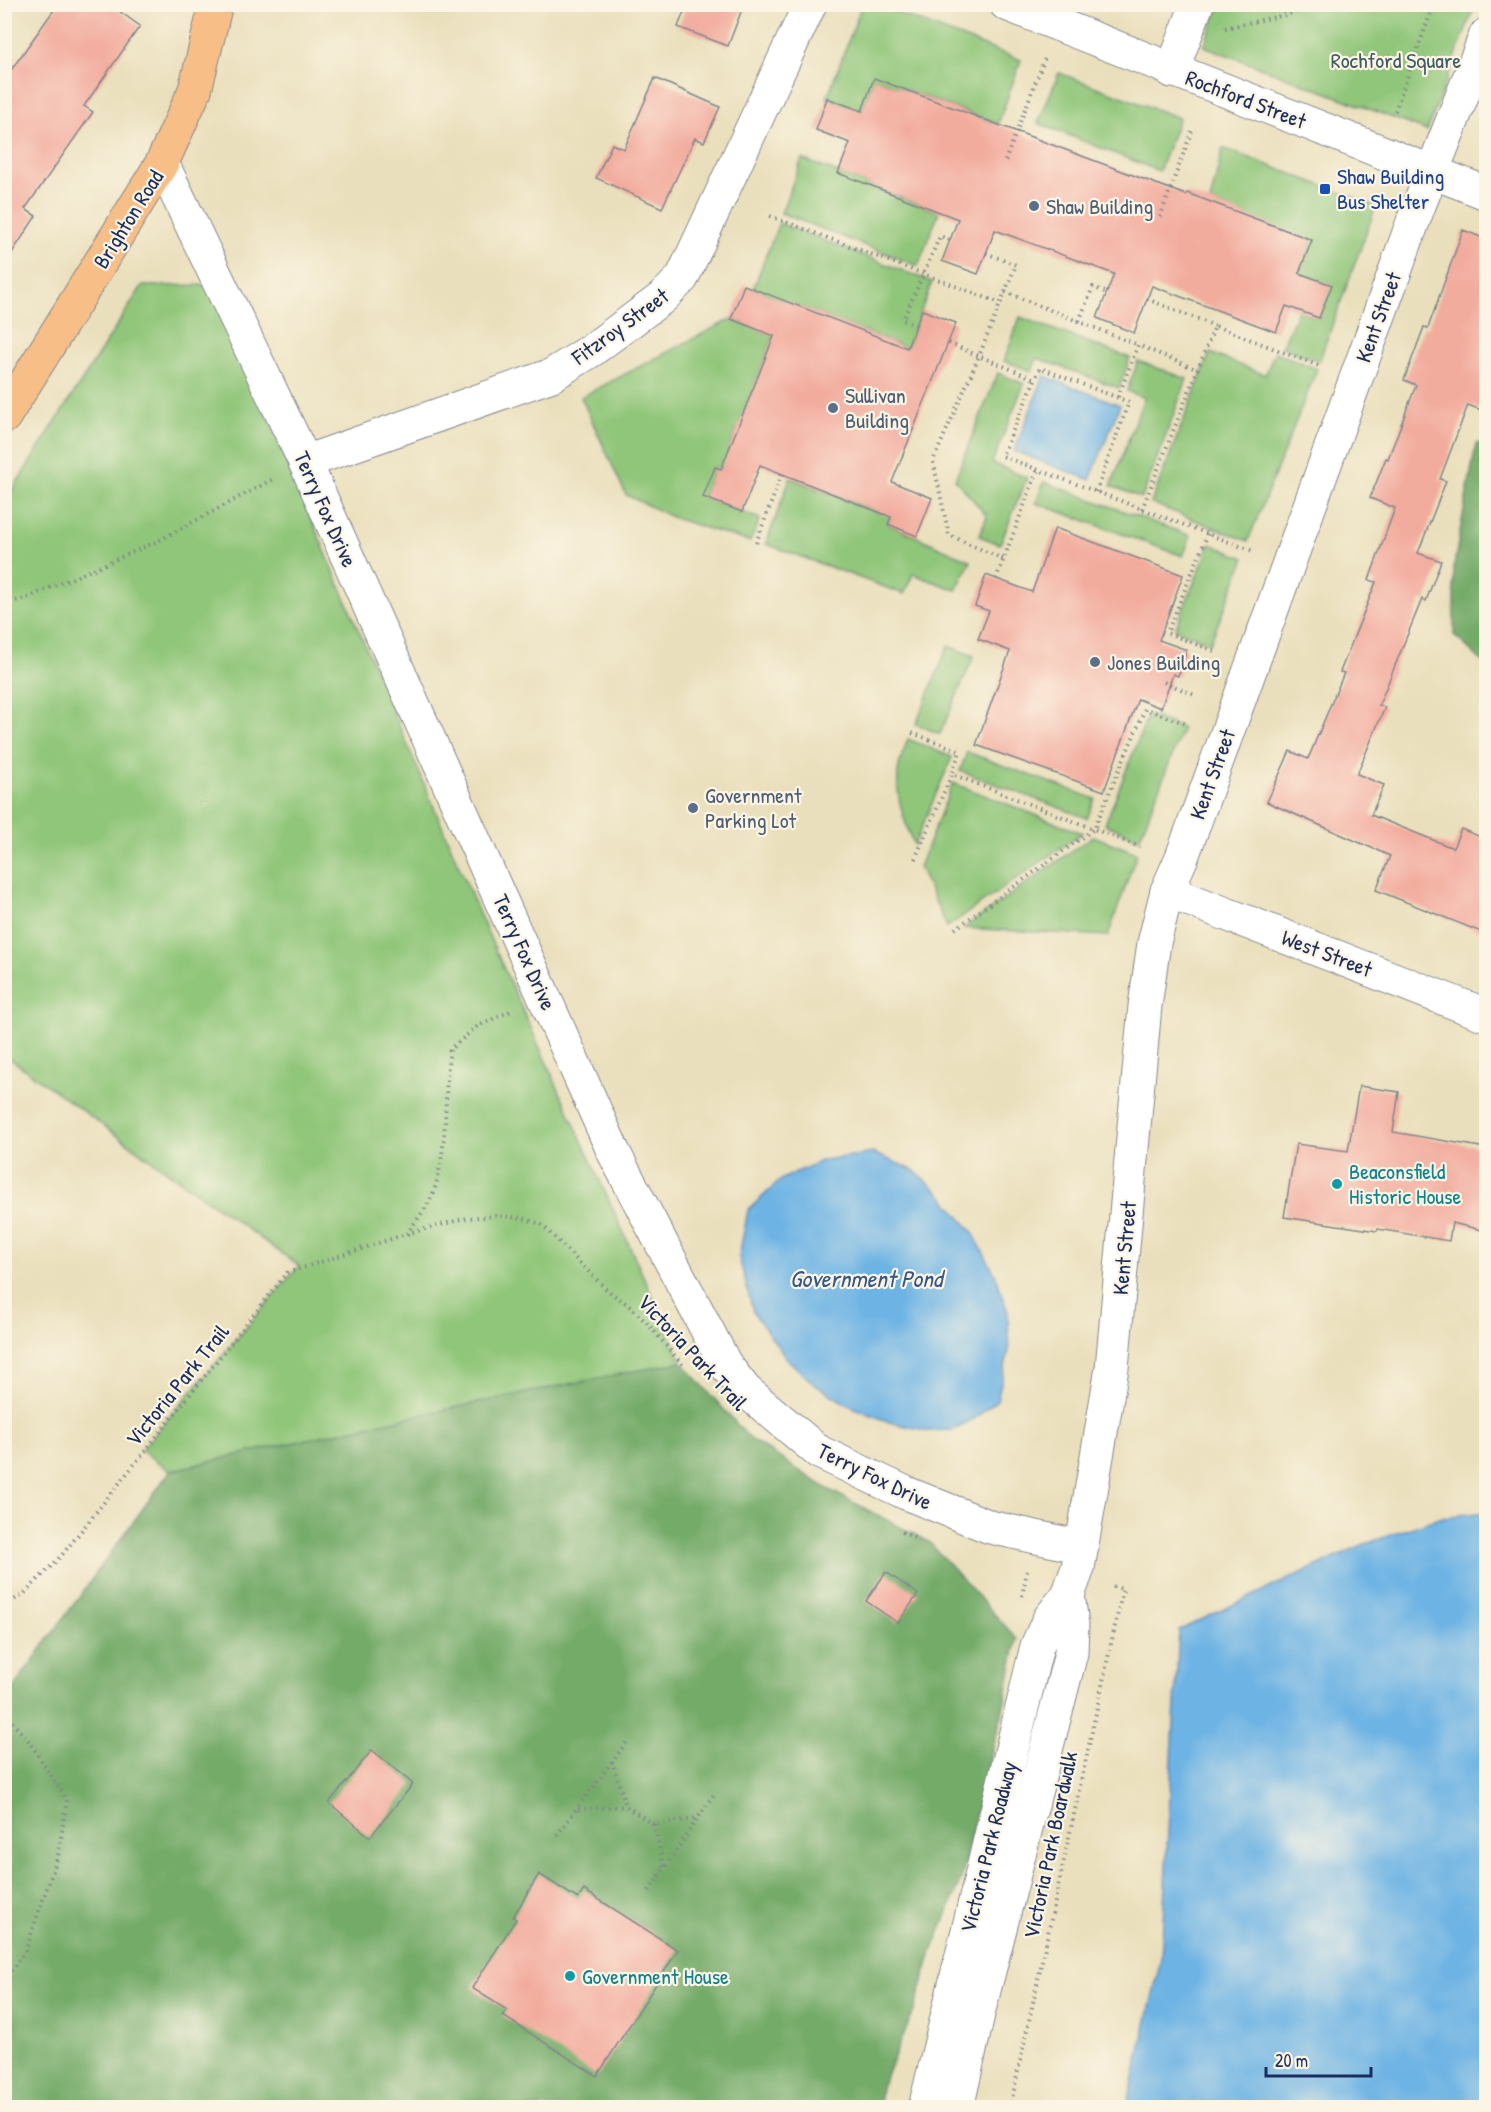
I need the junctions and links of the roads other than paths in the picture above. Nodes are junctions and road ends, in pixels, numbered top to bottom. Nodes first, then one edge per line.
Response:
1 (216, 4) edge
2 (810, 4) edge
3 (1006, 4) edge
4 (1197, 4) edge
5 (1486, 35) edge
6 (1172, 70) junction
7 (162, 163) junction
8 (1433, 171) junction
9 (1486, 193) edge
10 (4, 417) edge
11 (306, 462) junction
12 (1167, 891) junction
13 (1486, 1015) edge
14 (1082, 1547) junction
15 (1068, 1594) junction
16 (925, 2108) edge
17 (957, 2108) edge

1 - 7 main road, Brighton Road
2 - 11 street, Fitzroy Street
3 - 6 street, Rochford Street
4 - 6 street
5 - 8 street, Kent Street
6 - 8 street, Rochford Street
7 - 10 main road, Brighton Road
7 - 11 street, Terry Fox Drive
8 - 9 street, Rochford Street
8 - 12 street, Kent Street
11 - 14 street, Terry Fox Drive
12 - 13 street, West Street
12 - 14 street, Kent Street
14 - 15 street, Victoria Park Roadway
15 - 16 street, Victoria Park Roadway
15 - 17 street, Victoria Park Roadway

